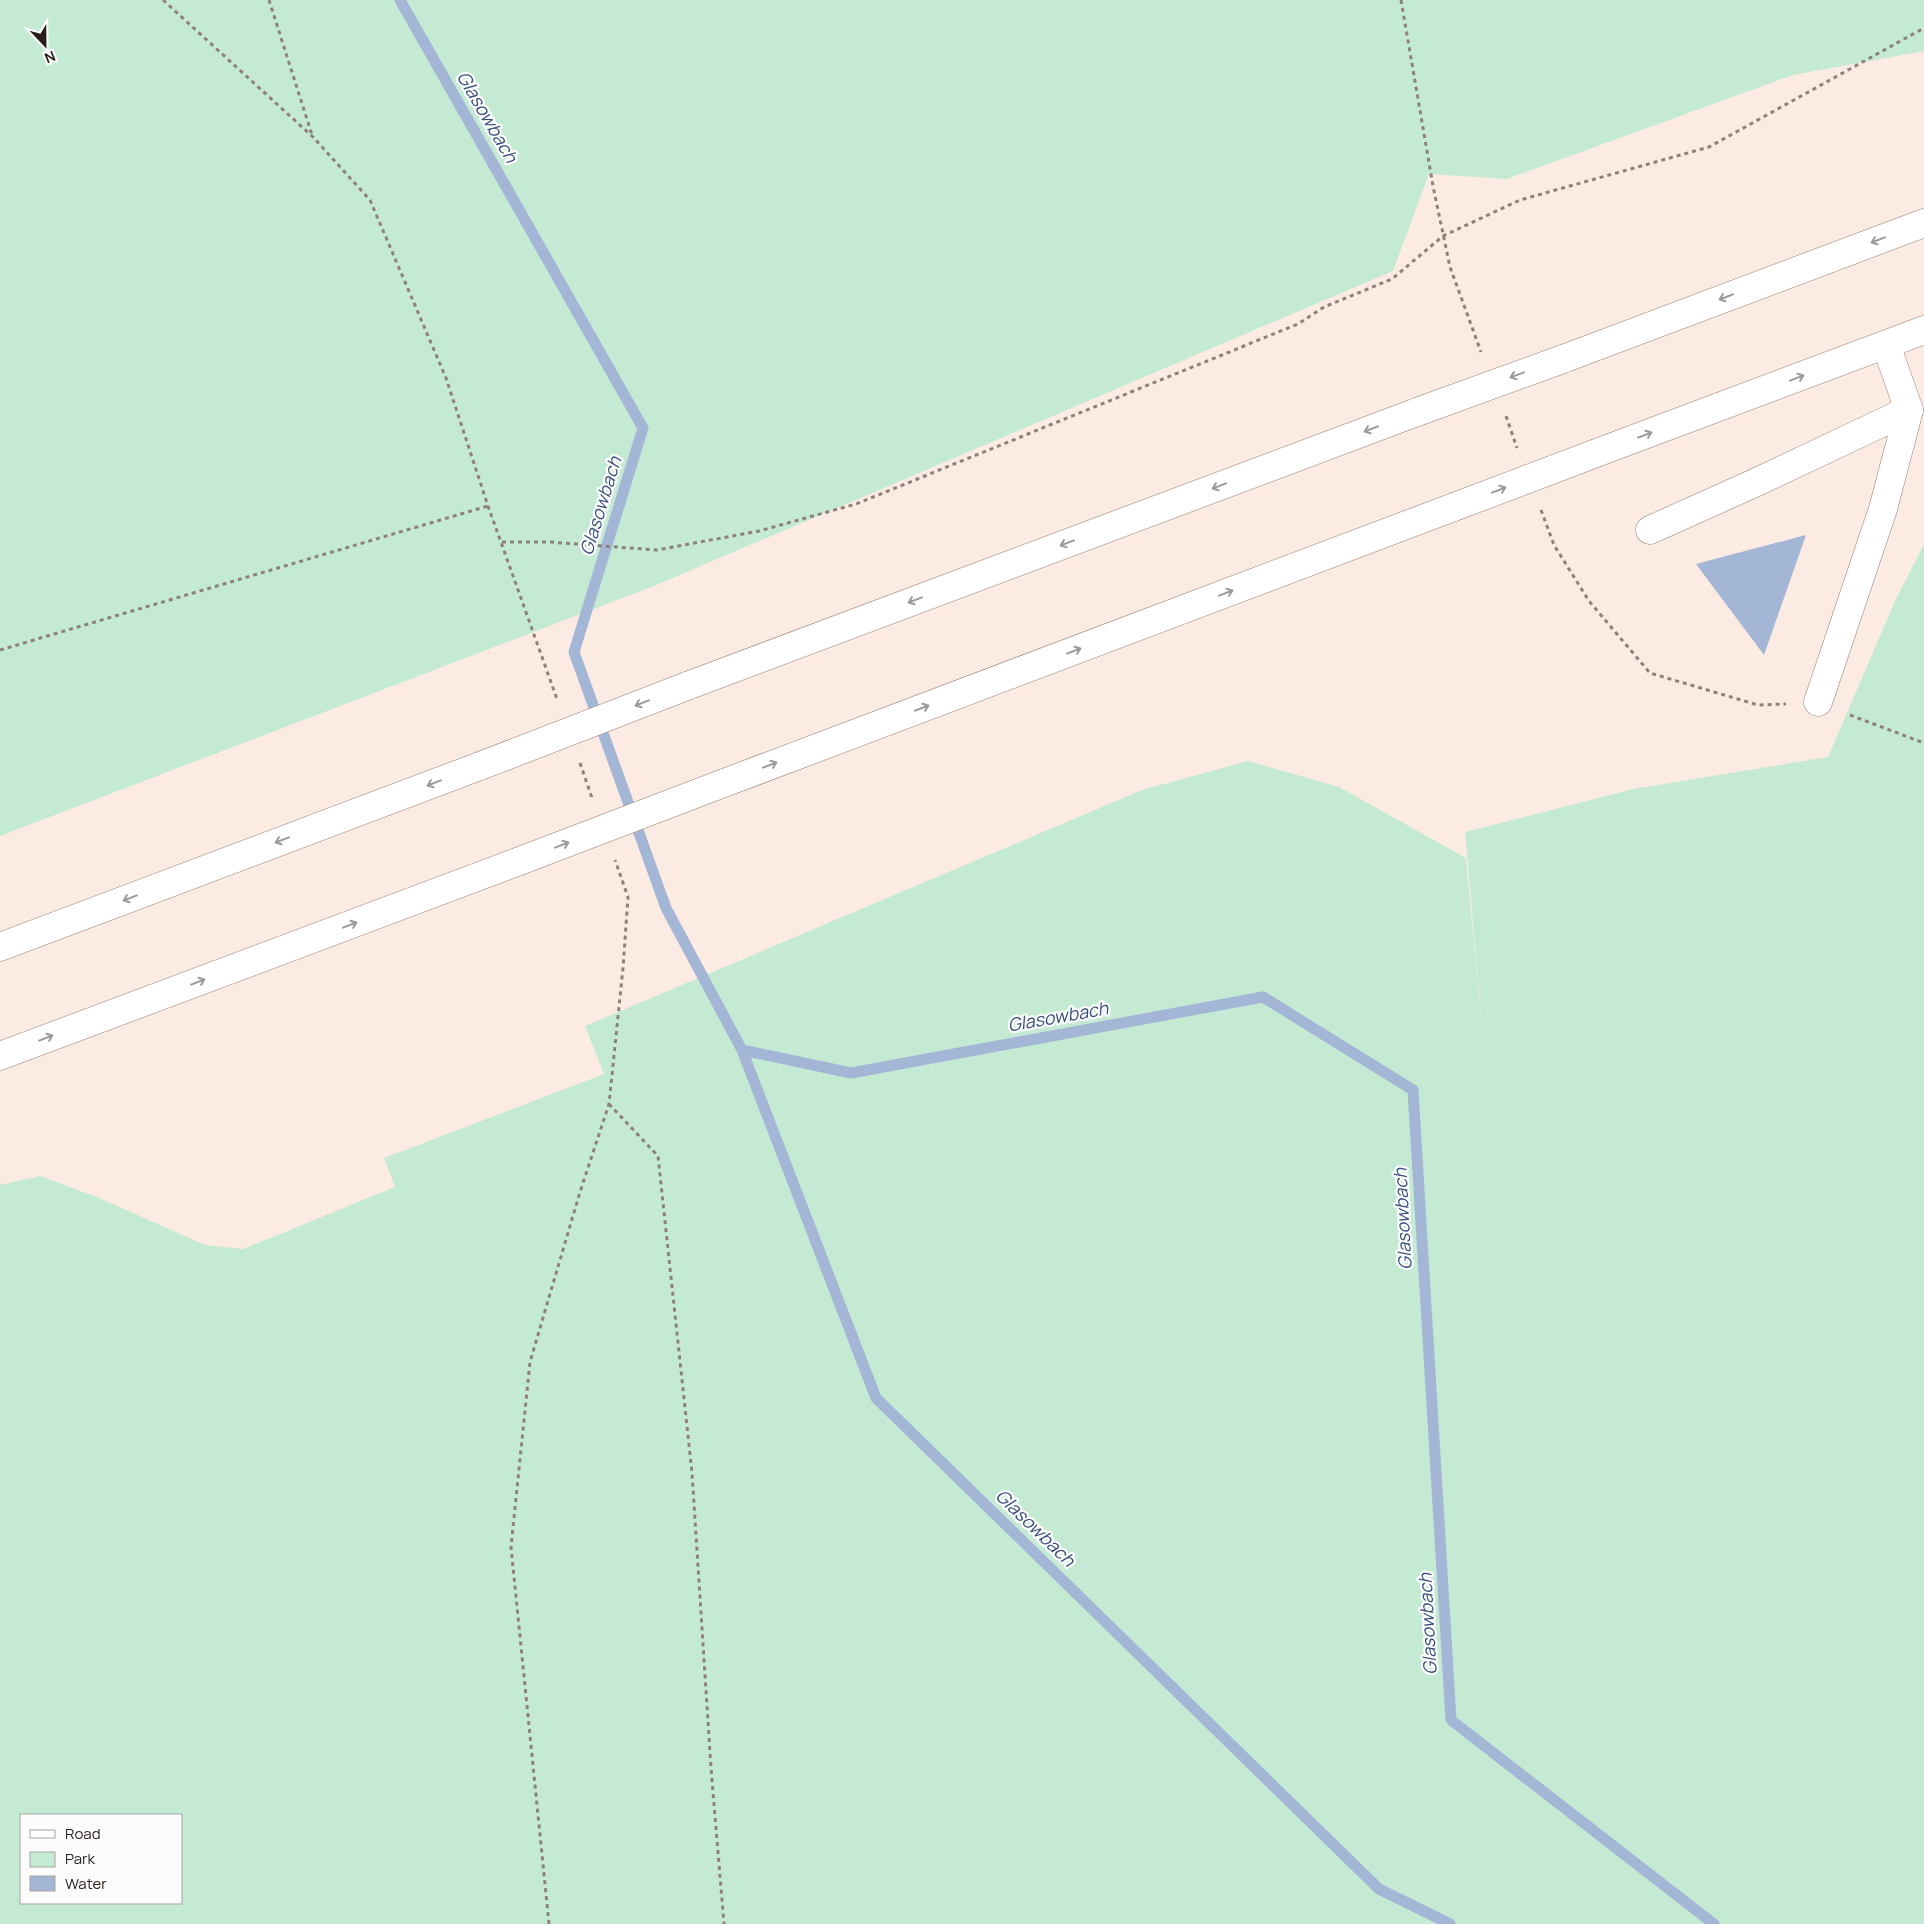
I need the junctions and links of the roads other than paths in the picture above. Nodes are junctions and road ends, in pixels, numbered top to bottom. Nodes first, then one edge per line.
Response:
1 (1924, 223) edge
2 (1924, 330) edge
3 (1886, 345) junction
4 (1909, 410) junction
5 (1650, 530) dead end
6 (1818, 702) road end
7 (0, 947) edge
8 (0, 1056) edge

1 -> 7 main road, bridge
2 - 3 main road
3 - 4 main road
8 -> 3 main road, bridge
4 - 5 main road
4 - 6 main road

